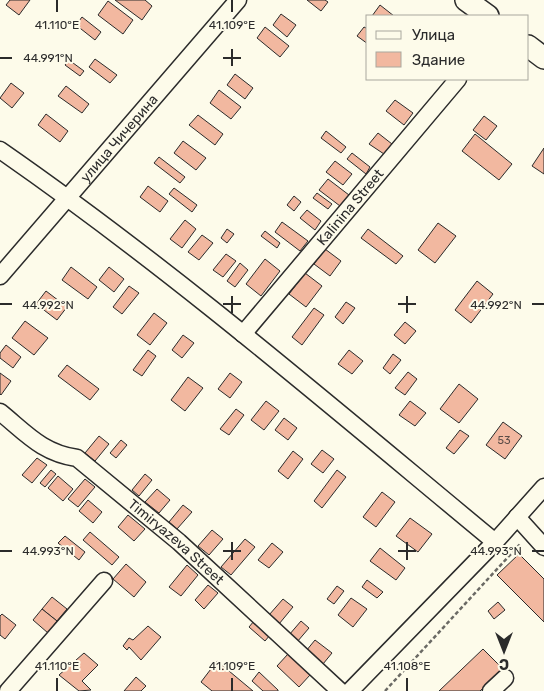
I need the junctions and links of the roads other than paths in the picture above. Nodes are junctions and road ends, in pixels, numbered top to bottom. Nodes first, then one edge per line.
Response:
1 (238, 0) edge
2 (466, 0) edge
3 (487, 15) edge
4 (529, 47) edge
5 (544, 58) edge
6 (457, 80) edge
7 (0, 150) edge
8 (68, 198) junction
9 (0, 276) edge
10 (243, 334) junction
11 (0, 412) edge
12 (544, 487) edge
13 (517, 517) junction
14 (495, 542) junction
15 (544, 547) edge
16 (104, 582) dead end
17 (505, 678) dead end
18 (8, 691) edge
19 (340, 691) edge
20 (350, 691) edge
21 (490, 691) edge

1 - 8 street, улица Чичерина
2 - 3 main road
4 - 5 main road
6 - 10 street, Kalinina Street
7 - 8 street
8 - 9 street, улица Чичерина
8 - 10 street
10 - 14 street
11 - 19 street, Timiryazeva Street
12 - 13 street
13 - 14 street
13 - 15 street
14 - 20 street
16 - 18 street
17 - 21 street

